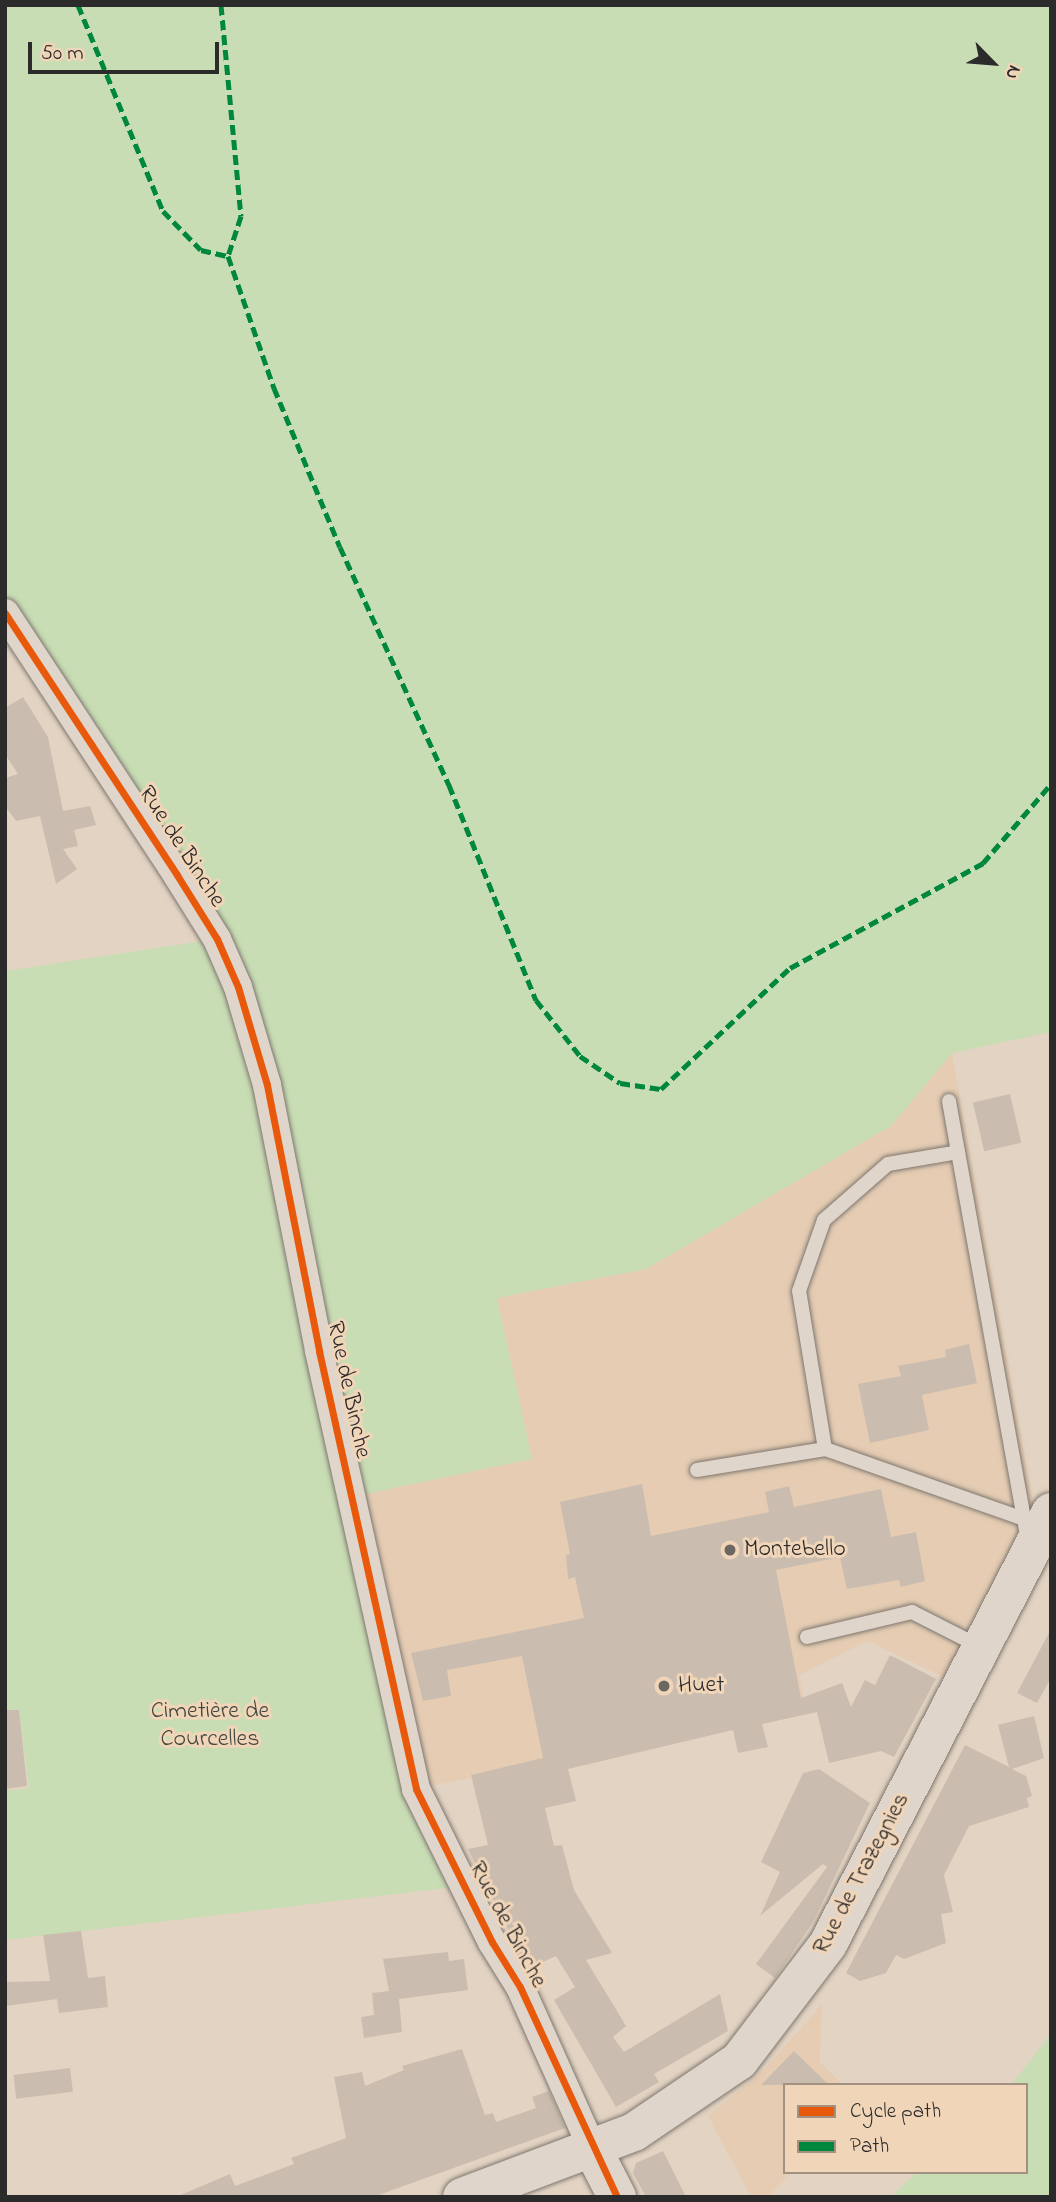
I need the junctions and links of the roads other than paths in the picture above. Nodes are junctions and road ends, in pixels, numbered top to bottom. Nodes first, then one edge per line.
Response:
1 (5, 613) edge
2 (949, 1101) dead end
3 (958, 1152) junction
4 (825, 1449) junction
5 (697, 1470) dead end
6 (1035, 1528) edge
7 (807, 1637) dead end
8 (981, 1646) junction
9 (593, 2150) junction
10 (462, 2197) edge
11 (617, 2197) edge

1 - 9 street, Rue de Binche
2 - 3 lane
3 - 4 lane
3 - 6 lane
4 - 5 lane
4 - 6 lane
6 - 8 main road, Rue de Trazegnies
7 - 8 lane
8 - 9 main road, Rue de Trazegnies
9 - 10 main road, Rue de Trazegnies
9 - 11 main road, Rue de Binche

